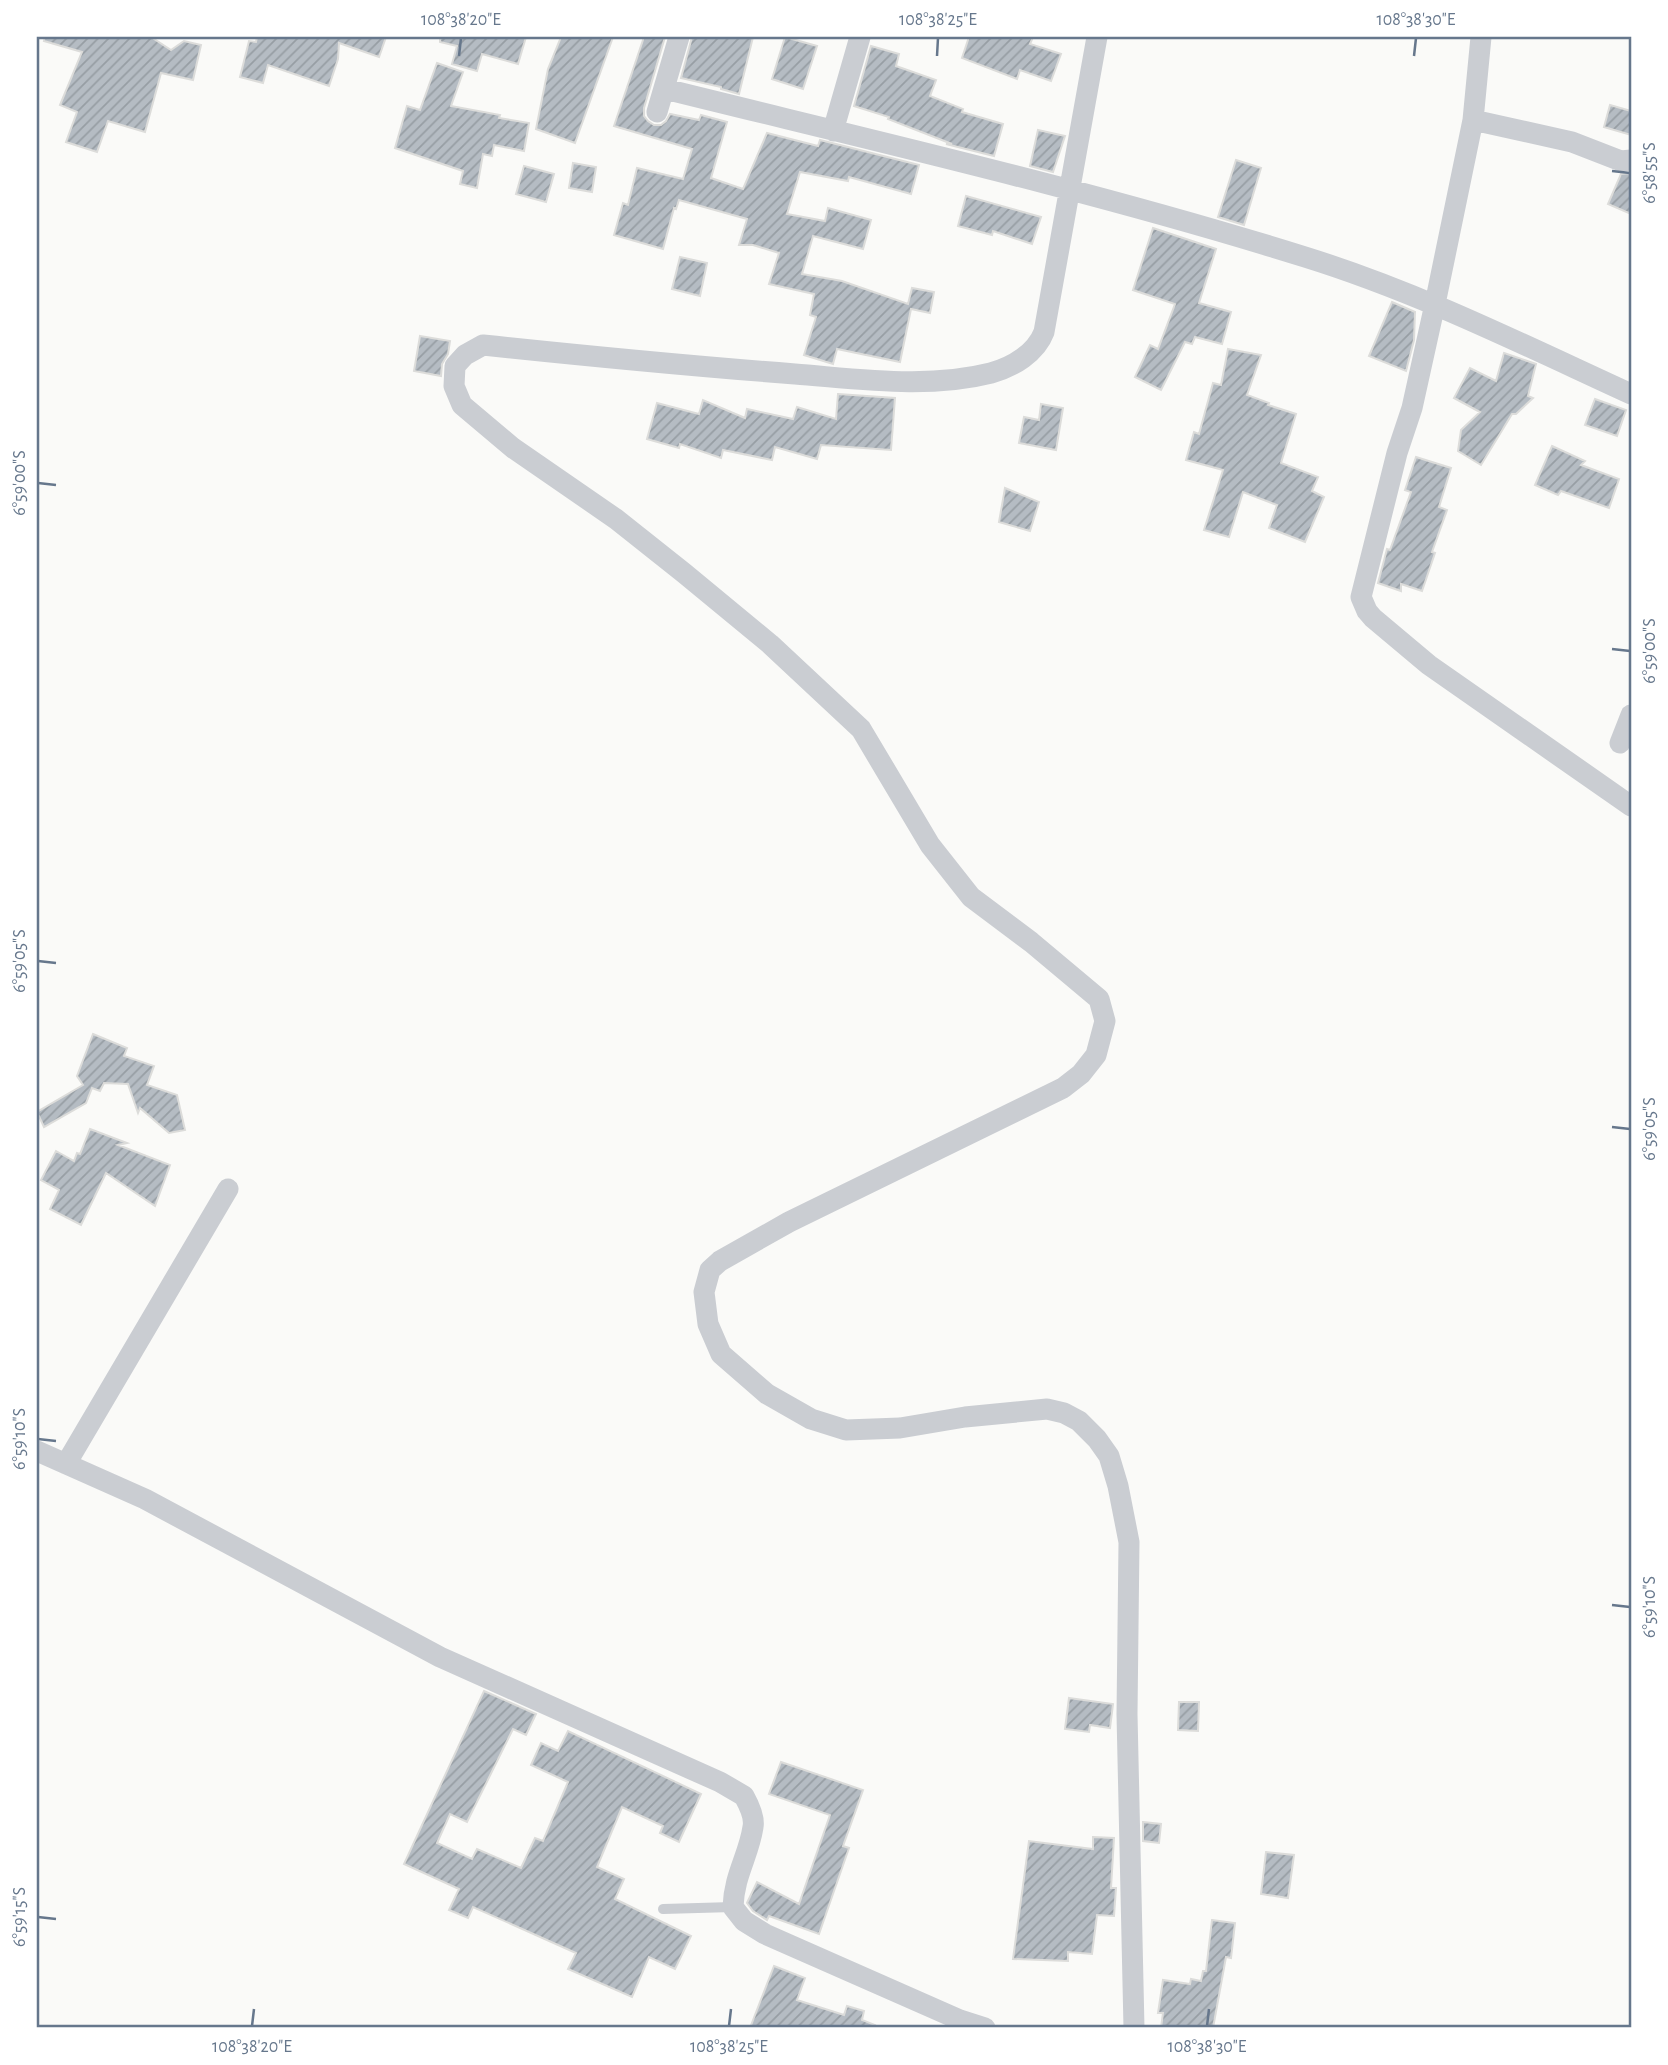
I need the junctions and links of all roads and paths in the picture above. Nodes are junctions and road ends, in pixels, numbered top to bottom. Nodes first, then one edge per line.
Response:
1 (679, 37) edge
2 (860, 37) edge
3 (1097, 37) edge
4 (1481, 37) edge
5 (665, 89) junction
6 (657, 111) dead end
7 (1473, 120) junction
8 (833, 131) junction
9 (1631, 160) edge
10 (1070, 189) junction
11 (1435, 304) junction
12 (1631, 394) edge
13 (1631, 715) edge
14 (1620, 743) dead end
15 (1631, 806) edge
16 (228, 1189) dead end
17 (37, 1451) edge
18 (66, 1464) junction
19 (733, 1907) junction
20 (663, 1909) dead end
21 (985, 2028) edge
22 (1134, 2028) edge

1 - 5 street
2 - 8 street
3 - 10 street
4 - 7 street
5 - 6 street
5 - 8 street
7 - 9 street
7 - 11 street
8 - 10 street
10 - 11 street
10 - 22 street
11 - 12 street
11 - 15 street
13 - 14 street
16 - 18 street
17 - 18 street
18 - 19 street
19 - 20 lane
19 - 21 street

